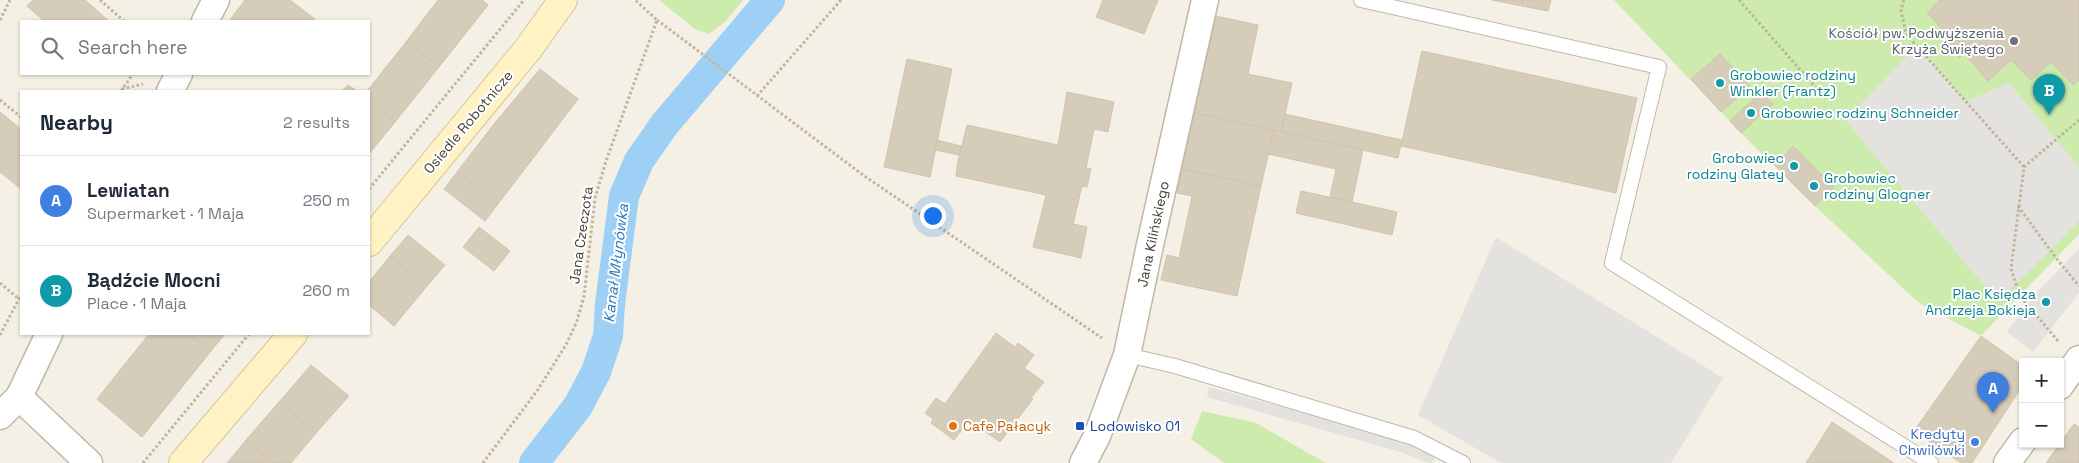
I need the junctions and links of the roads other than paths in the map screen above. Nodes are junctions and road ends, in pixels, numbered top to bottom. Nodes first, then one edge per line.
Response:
1 (216, 0) edge
2 (563, 0) edge
3 (1205, 0) edge
4 (1361, 0) edge
5 (206, 20) edge
6 (178, 75) edge
7 (170, 90) edge
8 (370, 241) edge
9 (48, 335) edge
10 (292, 335) edge
11 (1127, 355) junction
12 (2078, 361) edge
13 (2064, 380) edge
14 (18, 396) junction
15 (0, 416) edge
16 (2019, 446) edge
17 (89, 463) edge
18 (183, 463) edge
19 (1083, 463) edge
20 (1463, 463) edge
21 (1931, 463) edge
22 (2007, 463) edge

1 - 5 street
2 - 8 street, Osiedle Robotnicze
3 - 11 street, Jana Kilińskiego
4 - 21 lane
6 - 7 street
9 - 14 street
10 - 18 street
11 - 19 street, Jana Kilińskiego
11 - 20 lane
12 - 13 street
14 - 15 street
14 - 17 street
16 - 22 street

